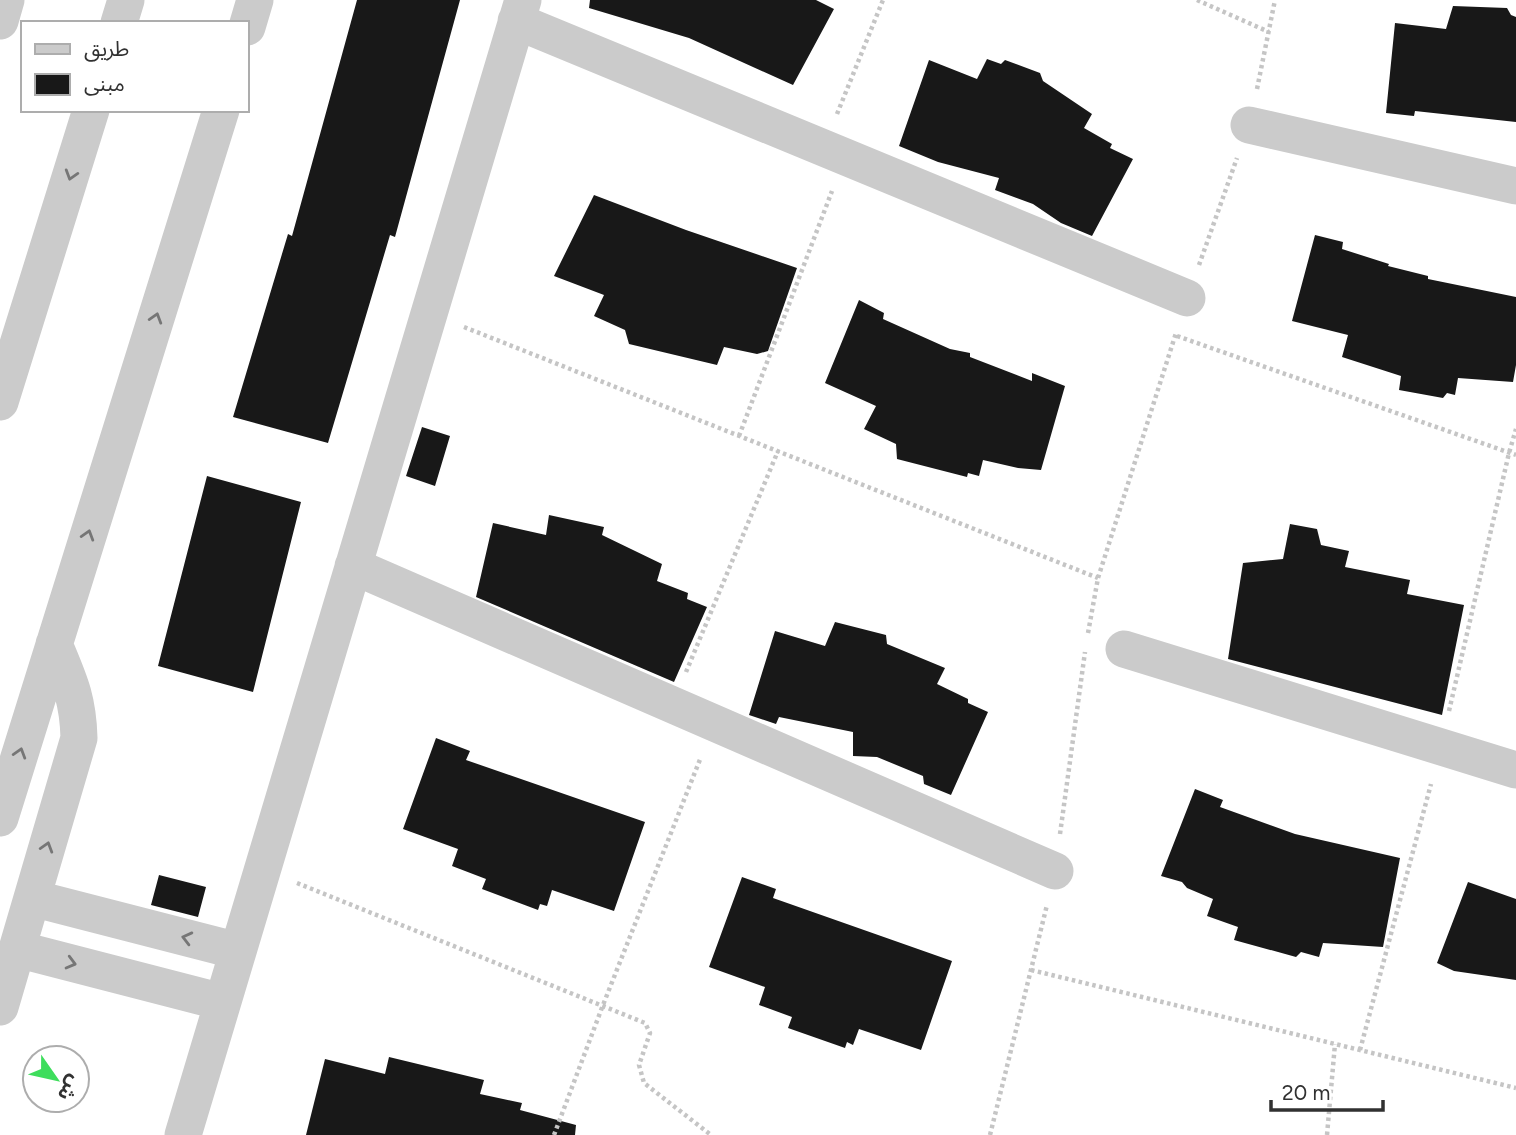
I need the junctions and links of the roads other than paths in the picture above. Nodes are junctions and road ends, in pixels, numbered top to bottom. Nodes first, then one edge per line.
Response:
1 (6, 0) edge
2 (126, 0) edge
3 (255, 0) edge
4 (519, 11) edge
5 (0, 21) edge
6 (120, 21) edge
7 (248, 24) edge
8 (91, 112) edge
9 (220, 112) edge
10 (1249, 125) road end
11 (1516, 186) edge
12 (1187, 298) road end
13 (0, 402) edge
14 (353, 566) junction
15 (54, 644) junction
16 (1124, 649) dead end
17 (1516, 770) edge
18 (0, 818) edge
19 (1055, 871) road end
20 (32, 898) junction
21 (17, 949) junction
22 (238, 951) junction
23 (222, 1002) junction
24 (0, 1007) edge
25 (183, 1135) edge

1 - 5 street
2 - 6 street
3 - 7 street
4 - 12 street
4 - 14 street
8 -> 13 street
15 -> 9 street
10 - 11 street
14 - 19 street
14 - 22 street
18 -> 15 street
20 -> 15 street
16 - 17 street
20 - 21 street
22 -> 20 street
21 -> 23 street
21 - 24 street
22 - 23 street
23 - 25 street

